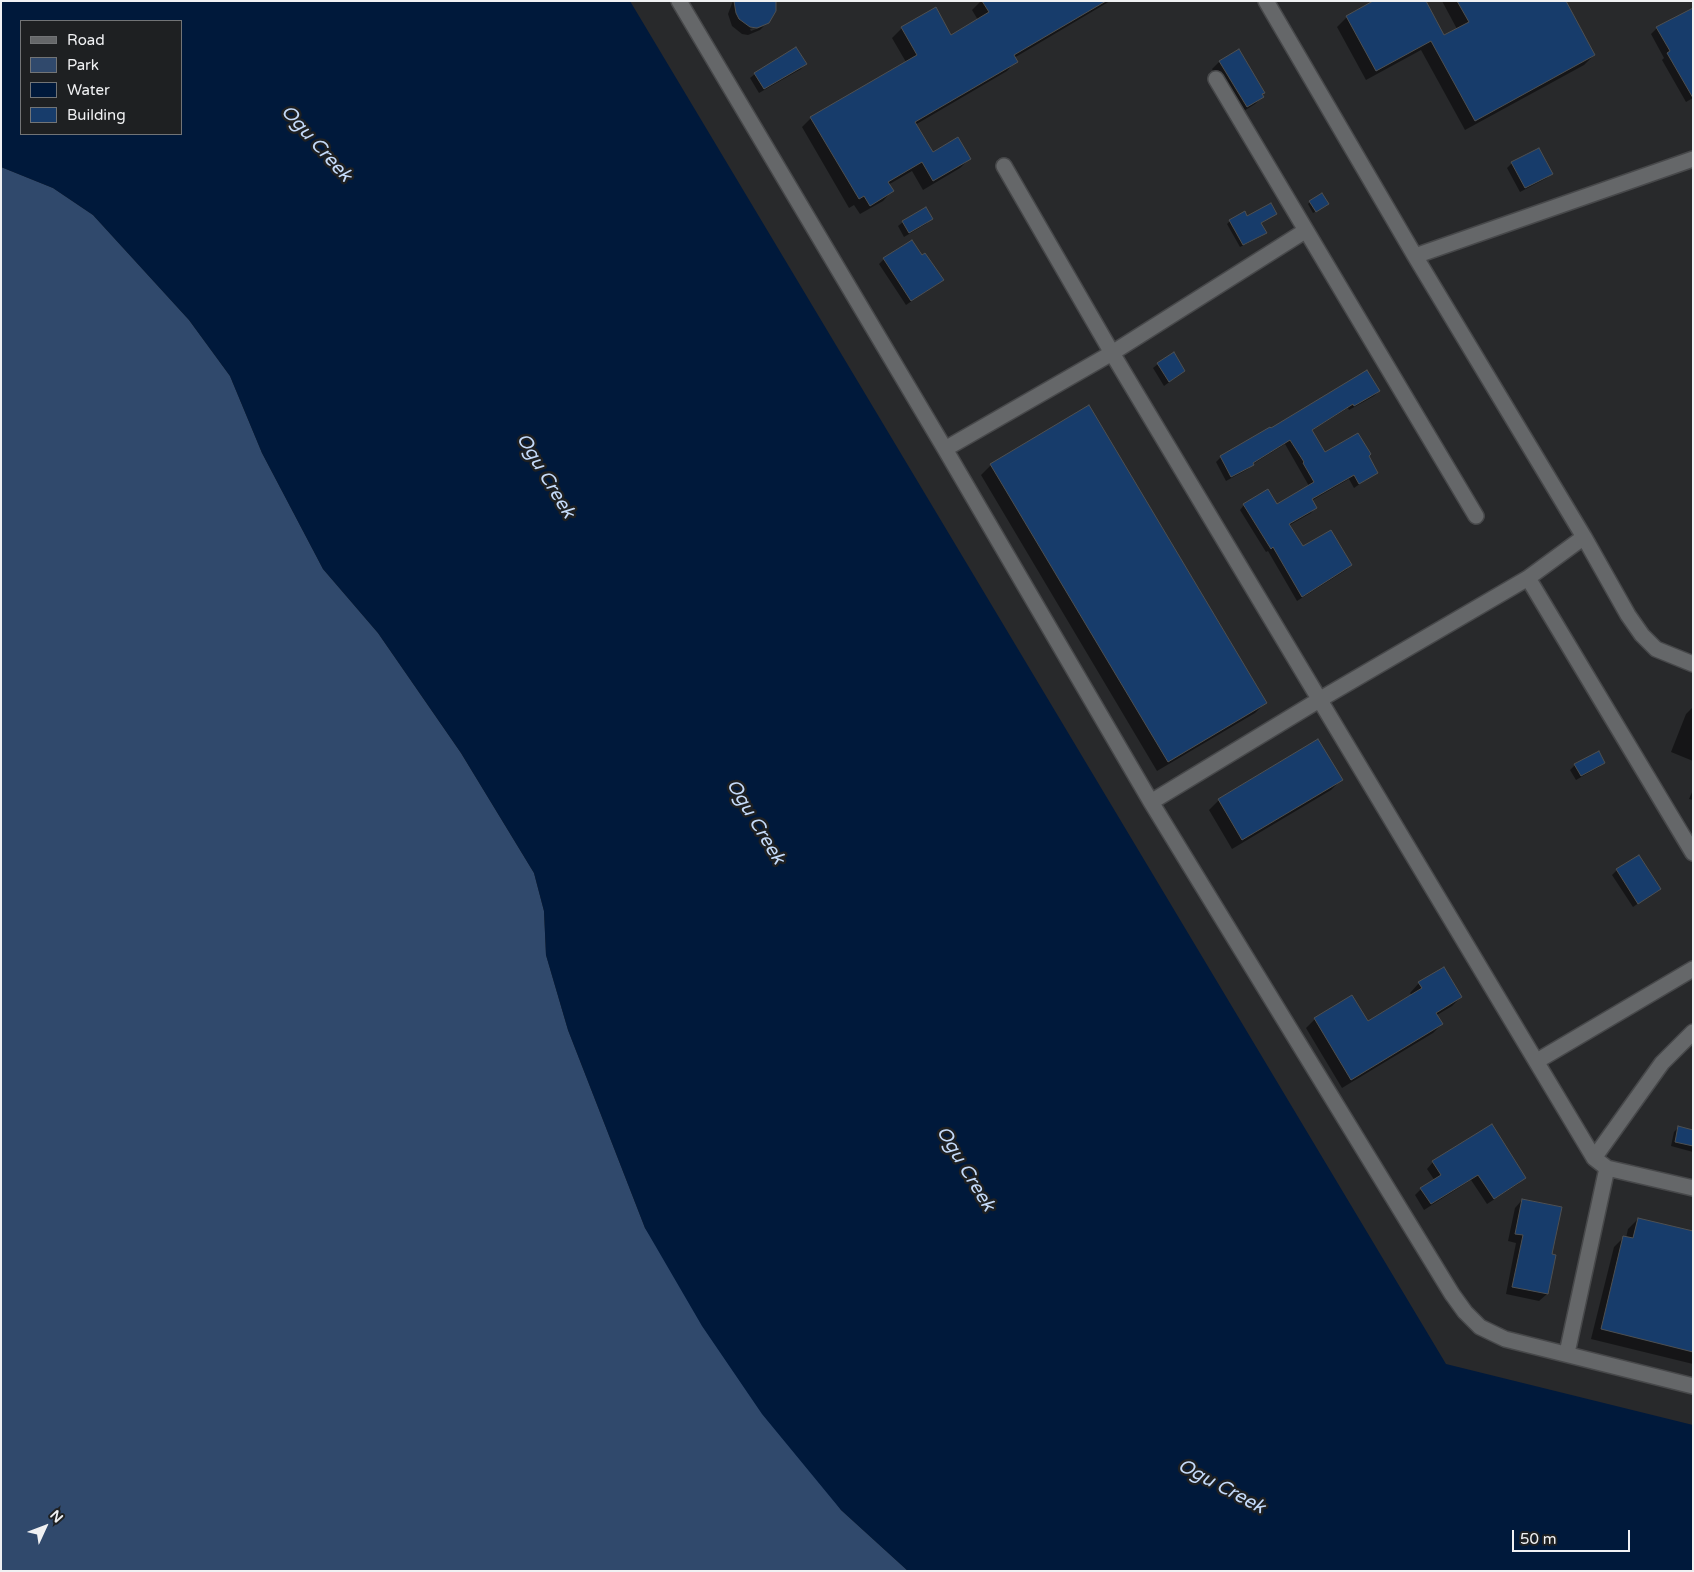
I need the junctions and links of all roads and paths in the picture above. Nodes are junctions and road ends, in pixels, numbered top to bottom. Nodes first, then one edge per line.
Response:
1 (679, 1) edge
2 (1266, 1) edge
3 (1216, 80) dead end
4 (1693, 159) edge
5 (1004, 166) dead end
6 (1305, 231) junction
7 (1415, 256) junction
8 (1112, 352) junction
9 (945, 449) junction
10 (1476, 516) dead end
11 (1584, 536) junction
12 (1528, 578) junction
13 (1693, 664) edge
14 (1319, 700) junction
15 (1151, 802) junction
16 (1693, 853) edge
17 (1693, 969) edge
18 (1693, 1032) edge
19 (1537, 1061) junction
20 (1594, 1158) junction
21 (1607, 1168) junction
22 (1693, 1188) edge
23 (1567, 1353) junction
24 (1693, 1386) edge

1 - 9 lane
2 - 7 lane
3 - 6 lane
4 - 7 lane
5 - 8 lane
6 - 8 lane
6 - 10 lane
7 - 11 lane
8 - 9 lane
8 - 14 lane
9 - 15 lane
11 - 12 lane
11 - 13 lane
12 - 14 lane
12 - 16 lane
14 - 15 lane
14 - 19 lane
15 - 23 lane
17 - 19 lane
18 - 20 lane
19 - 20 lane
20 - 21 lane
21 - 22 lane
21 - 23 lane
23 - 24 lane

